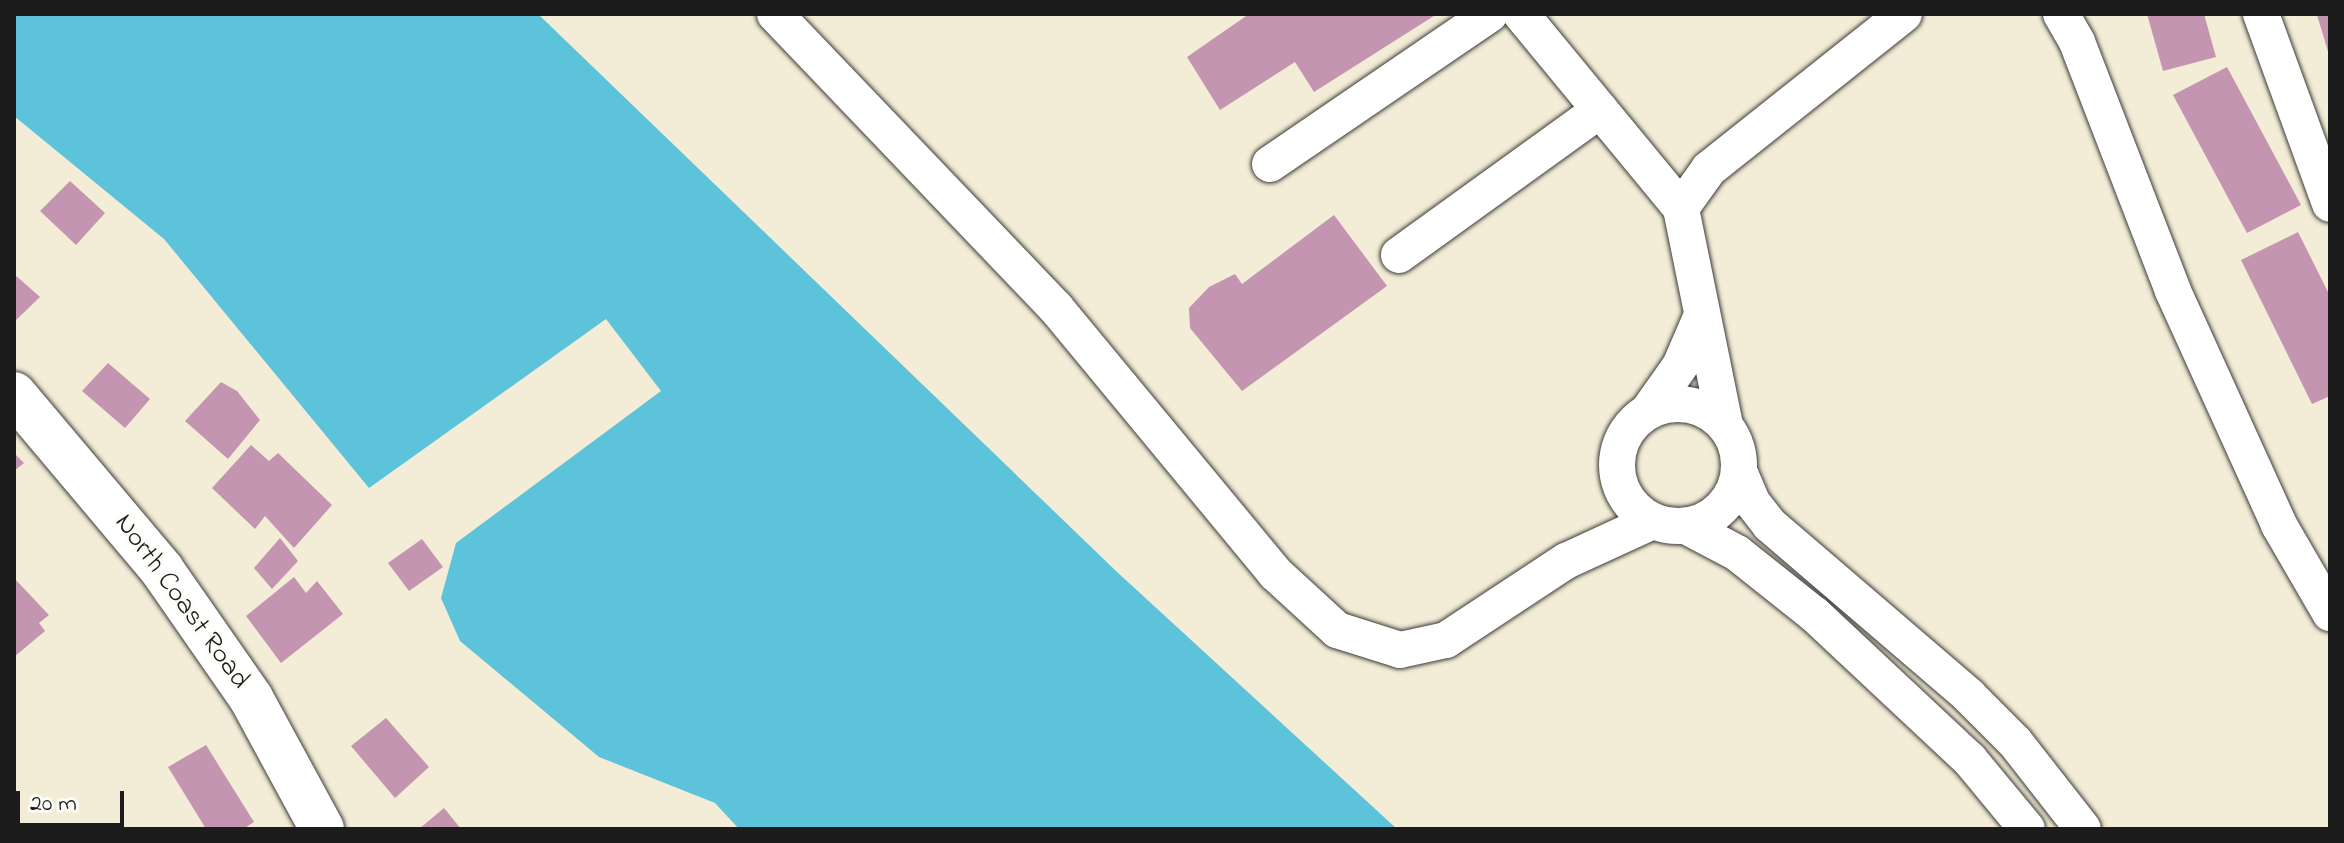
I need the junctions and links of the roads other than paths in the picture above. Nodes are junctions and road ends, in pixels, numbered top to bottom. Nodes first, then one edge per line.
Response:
1 (775, 14) edge
2 (1490, 14) edge
3 (1521, 14) edge
4 (1904, 14) edge
5 (2061, 14) edge
6 (2261, 14) edge
7 (1600, 110) junction
8 (1270, 164) dead end
9 (2330, 204) edge
10 (1681, 208) junction
11 (1399, 255) dead end
12 (1702, 315) junction
13 (14, 394) edge
14 (1649, 410) junction
15 (1725, 425) junction
16 (1739, 471) junction
17 (1618, 481) junction
18 (1669, 524) junction
19 (1566, 561) junction
20 (2330, 613) edge
21 (322, 829) edge
22 (2027, 829) edge
23 (2083, 829) edge

1 - 19 street
2 - 8 street
3 - 7 street
4 - 10 street
5 - 20 street
6 - 9 street
7 - 10 street
7 - 11 street
10 - 12 street
12 - 14 street
12 - 15 street
13 - 21 main road, North Coast Road
14 - 15 street
14 - 17 street
15 - 16 street
16 - 18 street
16 - 23 street
17 - 18 street
17 - 19 street
18 - 19 street
18 - 22 street

